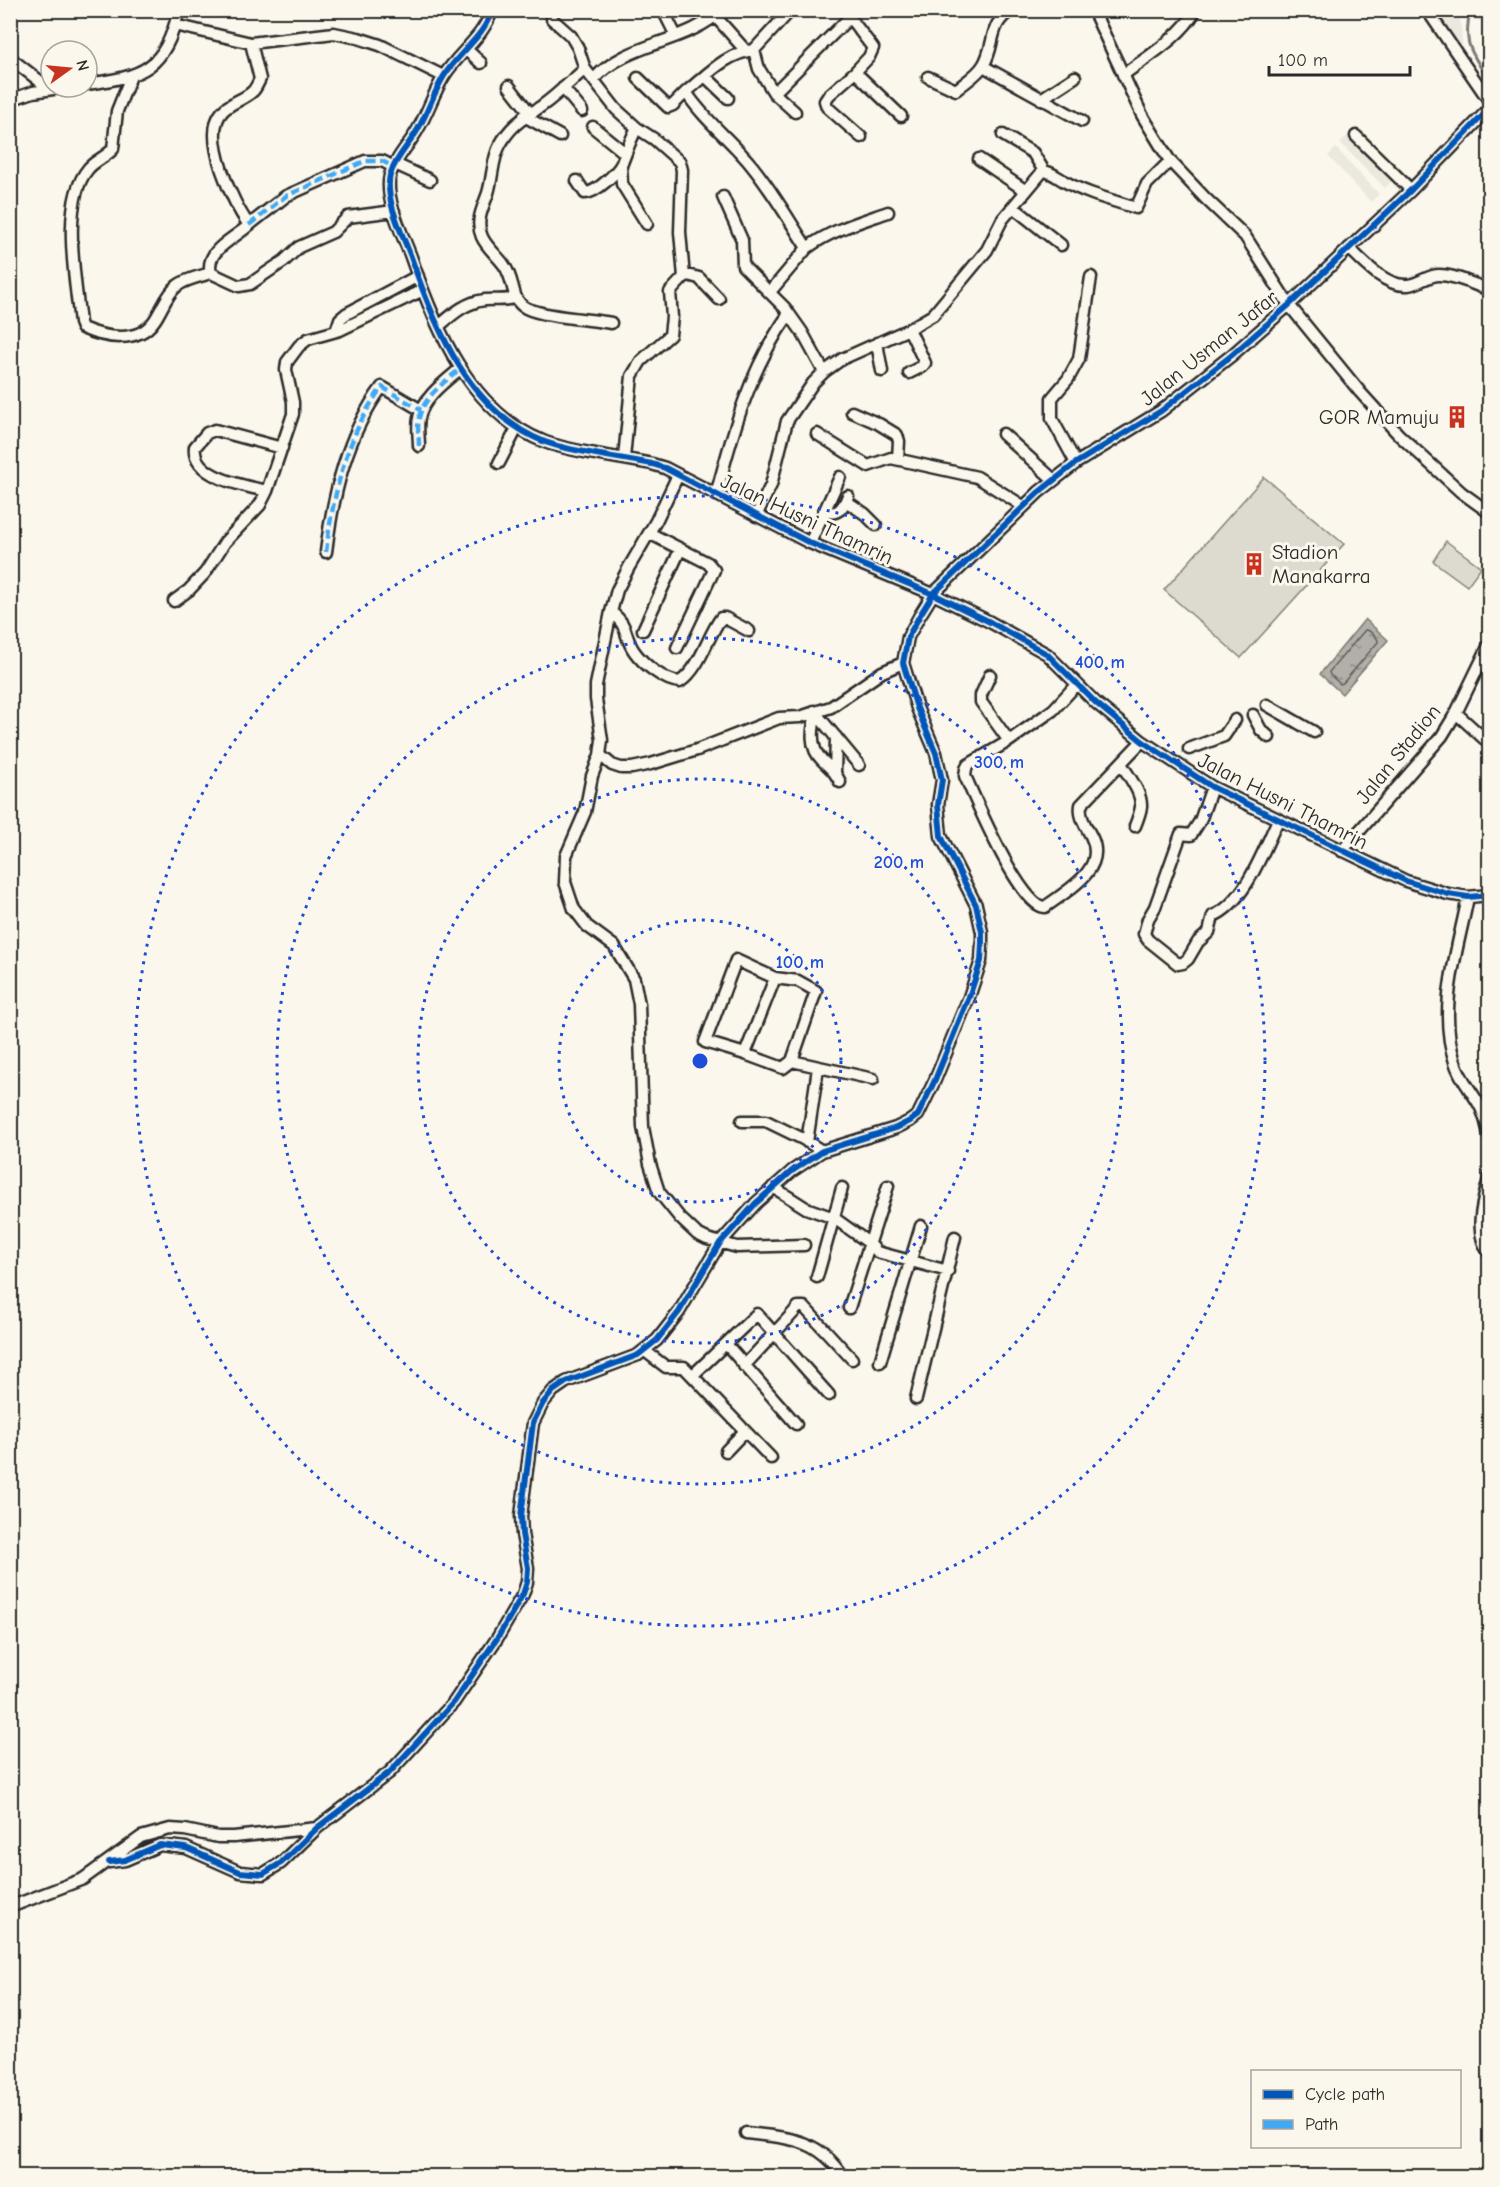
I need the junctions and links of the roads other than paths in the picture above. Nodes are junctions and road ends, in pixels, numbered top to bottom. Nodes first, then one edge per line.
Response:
1 (179, 10) edge
2 (492, 10) edge
3 (663, 10) edge
4 (791, 10) edge
5 (1012, 10) edge
6 (1093, 10) edge
7 (1196, 10) edge
8 (1427, 10) edge
9 (719, 13) edge
10 (846, 14) edge
11 (552, 19) dead end
12 (175, 25) junction
13 (676, 36) junction
14 (251, 43) junction
15 (466, 49) junction
16 (750, 51) junction
17 (10, 58) edge
18 (481, 63) dead end
19 (983, 66) junction
20 (585, 69) junction
21 (855, 72) junction
22 (1123, 75) junction
23 (131, 76) junction
24 (444, 76) junction
25 (705, 76) junction
26 (928, 77) dead end
27 (1075, 77) dead end
28 (638, 78) dead end
29 (594, 79) junction
30 (39, 80) edge
31 (99, 82) edge
32 (509, 86) dead end
33 (563, 88) junction
34 (39, 92) edge
35 (686, 92) junction
36 (774, 93) junction
37 (728, 98) dead end
38 (1041, 99) junction
39 (10, 100) edge
40 (1490, 102) edge
41 (1490, 108) edge
42 (582, 111) dead end
43 (795, 112) dead end
44 (527, 115) junction
45 (901, 116) dead end
46 (1082, 121) dead end
47 (593, 127) dead end
48 (637, 128) junction
49 (1003, 135) dead end
50 (560, 136) dead end
51 (1356, 136) dead end
52 (861, 138) dead end
53 (625, 153) junction
54 (979, 159) dead end
55 (1170, 161) junction
56 (394, 166) junction
57 (621, 166) junction
58 (1044, 171) junction
59 (430, 180) dead end
60 (577, 181) dead end
61 (1411, 190) junction
62 (1026, 191) junction
63 (723, 197) dead end
64 (1013, 207) junction
65 (394, 211) junction
66 (888, 212) dead end
67 (647, 224) dead end
68 (249, 225) junction
69 (1061, 245) dead end
70 (807, 248) junction
71 (1349, 248) junction
72 (211, 273) junction
73 (684, 274) junction
74 (418, 276) junction
75 (1091, 277) dead end
76 (423, 290) junction
77 (1490, 290) edge
78 (770, 292) junction
79 (514, 298) junction
80 (719, 299) dead end
81 (1289, 305) junction
82 (789, 314) junction
83 (611, 323) dead end
84 (439, 326) junction
85 (909, 329) junction
86 (336, 331) junction
87 (877, 344) junction
88 (461, 368) junction
89 (882, 371) dead end
90 (824, 372) junction
91 (909, 373) dead end
92 (421, 410) junction
93 (852, 412) dead end
94 (517, 428) junction
95 (817, 434) dead end
96 (1003, 434) dead end
97 (419, 447) dead end
98 (282, 448) junction
99 (624, 458) junction
100 (898, 459) junction
101 (499, 463) dead end
102 (1076, 463) junction
103 (678, 475) junction
104 (840, 477) dead end
105 (1054, 480) junction
106 (267, 492) junction
107 (716, 495) junction
108 (1023, 506) junction
109 (824, 511) junction
110 (1490, 513) edge
111 (756, 516) junction
112 (876, 525) dead end
113 (649, 533) junction
114 (810, 543) junction
115 (680, 550) junction
116 (326, 552) dead end
117 (933, 594) junction
118 (174, 601) dead end
119 (611, 612) junction
120 (643, 630) dead end
121 (749, 631) dead end
122 (1490, 643) edge
123 (677, 648) dead end
124 (903, 663) junction
125 (990, 675) dead end
126 (1077, 684) junction
127 (1267, 705) dead end
128 (815, 712) junction
129 (1456, 713) junction
130 (1253, 715) dead end
131 (1234, 720) dead end
132 (1314, 732) dead end
133 (836, 737) junction
134 (1269, 737) dead end
135 (1009, 741) junction
136 (1142, 741) junction
137 (1490, 744) edge
138 (1189, 749) dead end
139 (600, 755) junction
140 (1121, 763) junction
141 (859, 765) dead end
142 (1212, 787) junction
143 (1278, 820) junction
144 (1135, 826) dead end
145 (1342, 851) junction
146 (1490, 895) edge
147 (1468, 897) junction
148 (775, 978) junction
149 (746, 1054) junction
150 (792, 1061) junction
151 (818, 1068) junction
152 (873, 1079) dead end
153 (742, 1121) dead end
154 (1490, 1137) edge
155 (807, 1142) junction
156 (822, 1151) junction
157 (1490, 1174) edge
158 (888, 1186) dead end
159 (773, 1187) junction
160 (842, 1188) dead end
161 (834, 1218) junction
162 (921, 1226) dead end
163 (956, 1237) dead end
164 (720, 1243) junction
165 (869, 1243) junction
166 (804, 1245) dead end
167 (1490, 1254) edge
168 (910, 1260) junction
169 (948, 1271) junction
170 (816, 1277) dead end
171 (849, 1308) dead end
172 (774, 1334) junction
173 (726, 1344) junction
174 (645, 1351) junction
175 (852, 1359) dead end
176 (880, 1362) dead end
177 (744, 1365) junction
178 (693, 1375) junction
179 (829, 1395) dead end
180 (916, 1399) dead end
181 (796, 1424) dead end
182 (746, 1431) junction
183 (726, 1451) dead end
184 (771, 1458) dead end
185 (317, 1828) junction
186 (109, 1862) junction
187 (10, 1906) edge
188 (746, 2133) dead end
189 (843, 2176) edge

1 - 12 street
2 - 15 street, Jalan Husni Thamrin
3 - 13 street
4 - 16 street
5 - 19 street
6 - 22 street
7 - 22 street
8 - 40 street
9 - 13 street
9 - 16 street
10 - 21 street
10 - 36 street
11 - 20 street
12 - 14 street
12 - 23 street
13 - 29 street
14 - 24 street
14 - 68 street
15 - 18 street
15 - 24 street, Jalan Husni Thamrin
16 - 25 street
16 - 36 street
17 - 30 street
19 - 26 street
19 - 38 street
20 - 29 street
20 - 33 street
21 - 45 street
21 - 52 street
22 - 55 street
23 - 31 street
23 - 72 street
24 - 56 street, Jalan Husni Thamrin
25 - 35 street
25 - 37 street
27 - 38 street
28 - 35 street
29 - 48 street
32 - 44 street
33 - 42 street
33 - 44 street
34 - 39 street
35 - 70 street
36 - 43 street
38 - 46 street
41 - 61 street, Jalan Usman Jafar
44 - 50 street
44 - 79 street
47 - 53 street
48 - 53 street
48 - 73 street
49 - 58 street
51 - 61 street
53 - 57 street
54 - 62 street
55 - 58 street
55 - 81 street
56 - 59 street
56 - 65 street, Jalan Husni Thamrin
56 - 68 street
57 - 60 street
57 - 67 street
58 - 62 street
61 - 71 street, Jalan Usman Jafar
62 - 64 street
63 - 78 street
64 - 69 street
64 - 85 street
65 - 72 street
65 - 74 street, Jalan Husni Thamrin
66 - 70 street
68 - 72 street
70 - 78 street
71 - 77 street
71 - 81 street, Jalan Usman Jafar
73 - 80 street
73 - 99 street
74 - 76 street, Jalan Husni Thamrin
74 - 86 street
75 - 102 street
76 - 84 street, Jalan Husni Thamrin
76 - 86 street
78 - 82 street
79 - 83 street
79 - 84 street
81 - 102 street, Jalan Usman Jafar
81 - 110 street
82 - 90 street
82 - 107 street
84 - 88 street, Jalan Husni Thamrin
85 - 87 street
85 - 91 street
86 - 98 street
87 - 89 street
87 - 90 street
88 - 92 street
88 - 94 street, Jalan Husni Thamrin
90 - 111 street
92 - 97 street
92 - 116 street
93 - 100 street
94 - 99 street, Jalan Husni Thamrin
94 - 101 street
95 - 100 street
96 - 105 street
98 - 106 street
98 - 106 street
99 - 103 street, Jalan Husni Thamrin
100 - 108 street
102 - 105 street, Jalan Usman Jafar
103 - 107 street, Jalan Husni Thamrin
103 - 113 street
104 - 109 street
105 - 108 street, Jalan Usman Jafar
106 - 118 street
107 - 111 street, Jalan Husni Thamrin
108 - 117 street, Jalan Usman Jafar
109 - 112 street
109 - 114 street
111 - 114 street, Jalan Husni Thamrin
113 - 115 street
113 - 119 street
114 - 117 street, Jalan Husni Thamrin
115 - 120 street
115 - 123 street
117 - 124 street, Jalan Usman Jafar
117 - 126 street, Jalan Husni Thamrin
119 - 121 street
119 - 139 street
122 - 129 street, Jalan Stadion
124 - 128 street
124 - 156 street
125 - 135 street
126 - 135 street
126 - 136 street, Jalan Husni Thamrin
127 - 132 street
128 - 133 street
128 - 133 street
128 - 139 street
129 - 137 street
129 - 145 street, Jalan Stadion
130 - 134 street
131 - 138 street
133 - 141 street
135 - 140 street
136 - 140 street
136 - 142 street, Jalan Husni Thamrin
139 - 164 street
140 - 144 street
142 - 143 street, Jalan Husni Thamrin
142 - 143 street
143 - 145 street, Jalan Husni Thamrin
145 - 147 street, Jalan Husni Thamrin
146 - 147 street, Jalan Husni Thamrin
147 - 154 street
148 - 149 street
148 - 149 street
148 - 150 street
149 - 150 street
150 - 151 street
151 - 152 street
151 - 155 street
153 - 155 street
155 - 156 street
156 - 159 street
157 - 167 street
158 - 165 street
159 - 161 street
159 - 164 street
160 - 161 street
161 - 165 street
161 - 170 street
162 - 168 street
163 - 169 street
164 - 166 street
164 - 174 street
165 - 168 street
165 - 171 street
168 - 169 street
168 - 176 street
169 - 180 street
172 - 173 street
172 - 175 street
172 - 177 street
172 - 179 street
173 - 177 street
173 - 178 street
174 - 178 street
174 - 185 street
177 - 181 street
178 - 182 street
182 - 183 street
182 - 184 street
185 - 186 street
185 - 186 street
186 - 187 street
188 - 189 street

